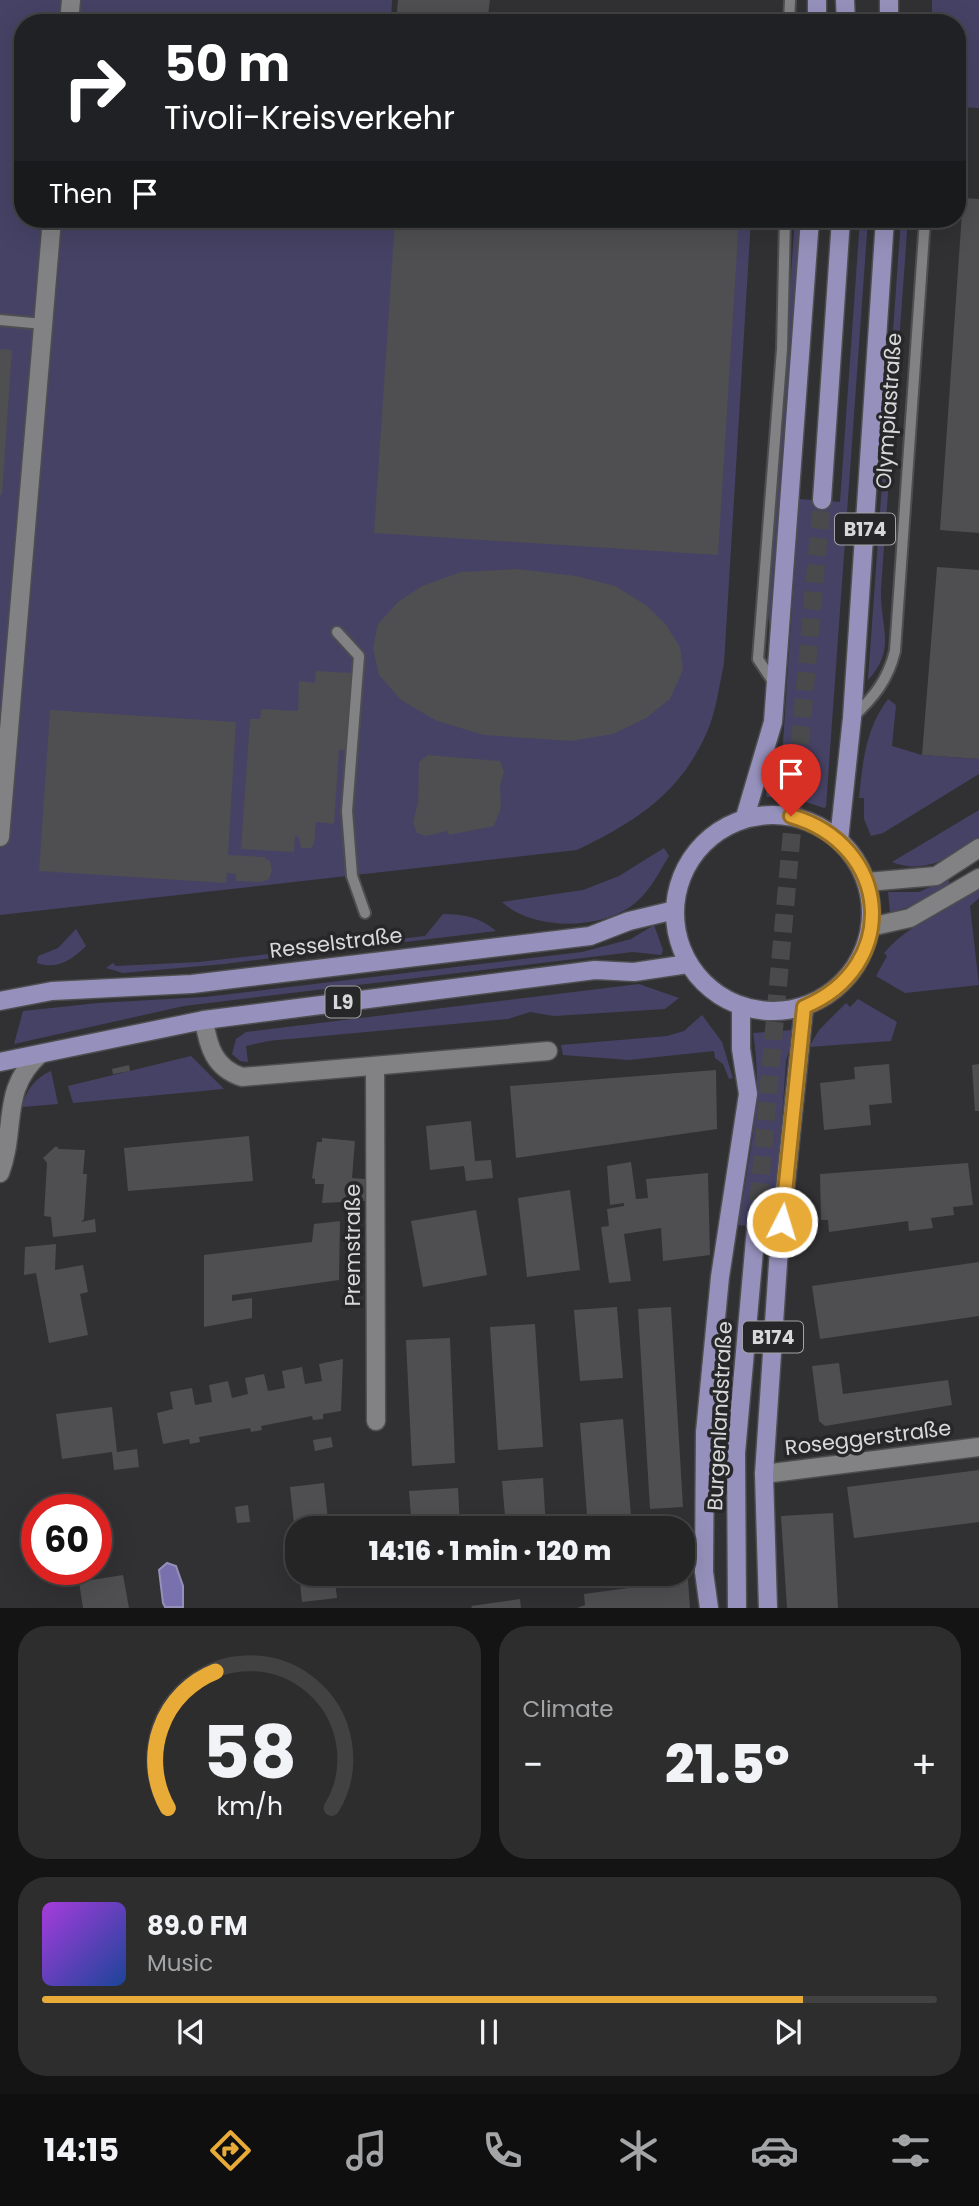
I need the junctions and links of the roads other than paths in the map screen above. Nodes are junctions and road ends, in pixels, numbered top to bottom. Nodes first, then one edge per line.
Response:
1 (51, 228) edge
2 (785, 228) edge
3 (809, 228) edge
4 (840, 228) edge
5 (884, 228) edge
6 (924, 228) edge
7 (0, 320) edge
8 (43, 324) junction
9 (822, 500) tunnel mouth
10 (337, 632) dead end
11 (776, 687) junction
12 (852, 718) junction
13 (745, 817) junction
14 (0, 837) edge
15 (839, 840) junction
16 (979, 848) edge
17 (979, 878) edge
18 (867, 882) junction
19 (675, 910) junction
20 (365, 913) dead end
21 (870, 927) junction
22 (688, 964) junction
23 (0, 1001) edge
24 (741, 1007) junction
25 (804, 1007) junction
26 (204, 1020) junction
27 (548, 1051) dead end
28 (40, 1054) junction
29 (0, 1062) edge
30 (375, 1068) junction
31 (0, 1173) edge
32 (756, 1228) tunnel mouth
33 (376, 1421) dead end
34 (979, 1447) edge
35 (764, 1474) junction
36 (709, 1608) edge
37 (737, 1608) edge
38 (768, 1608) edge

1 - 8 street
2 - 11 lane
3 - 11 main road
4 - 9 main road, B174
5 - 12 main road, B174
6 - 12 lane, Olympiastraße
7 - 8 lane
8 - 14 street
10 - 20 lane
11 - 13 main road
12 - 15 main road, B174
13 - 15 main road
13 - 19 main road
15 - 18 main road
16 - 18 street
17 - 21 street
18 - 21 main road
19 - 22 main road
19 - 23 main road, Resselstraße / L9
21 - 25 main road
22 - 24 main road
22 - 26 main road, L9
24 - 25 main road
24 - 36 main road, B174
25 - 35 main road, B174
26 - 28 main road, L9
26 - 30 street
27 - 30 street
28 - 29 main road, L9
28 - 31 street
30 - 33 street, Premstraße
32 - 37 main road, Burgenlandstraße / B174
34 - 35 street, Roseggerstraße
35 - 38 main road, B174

